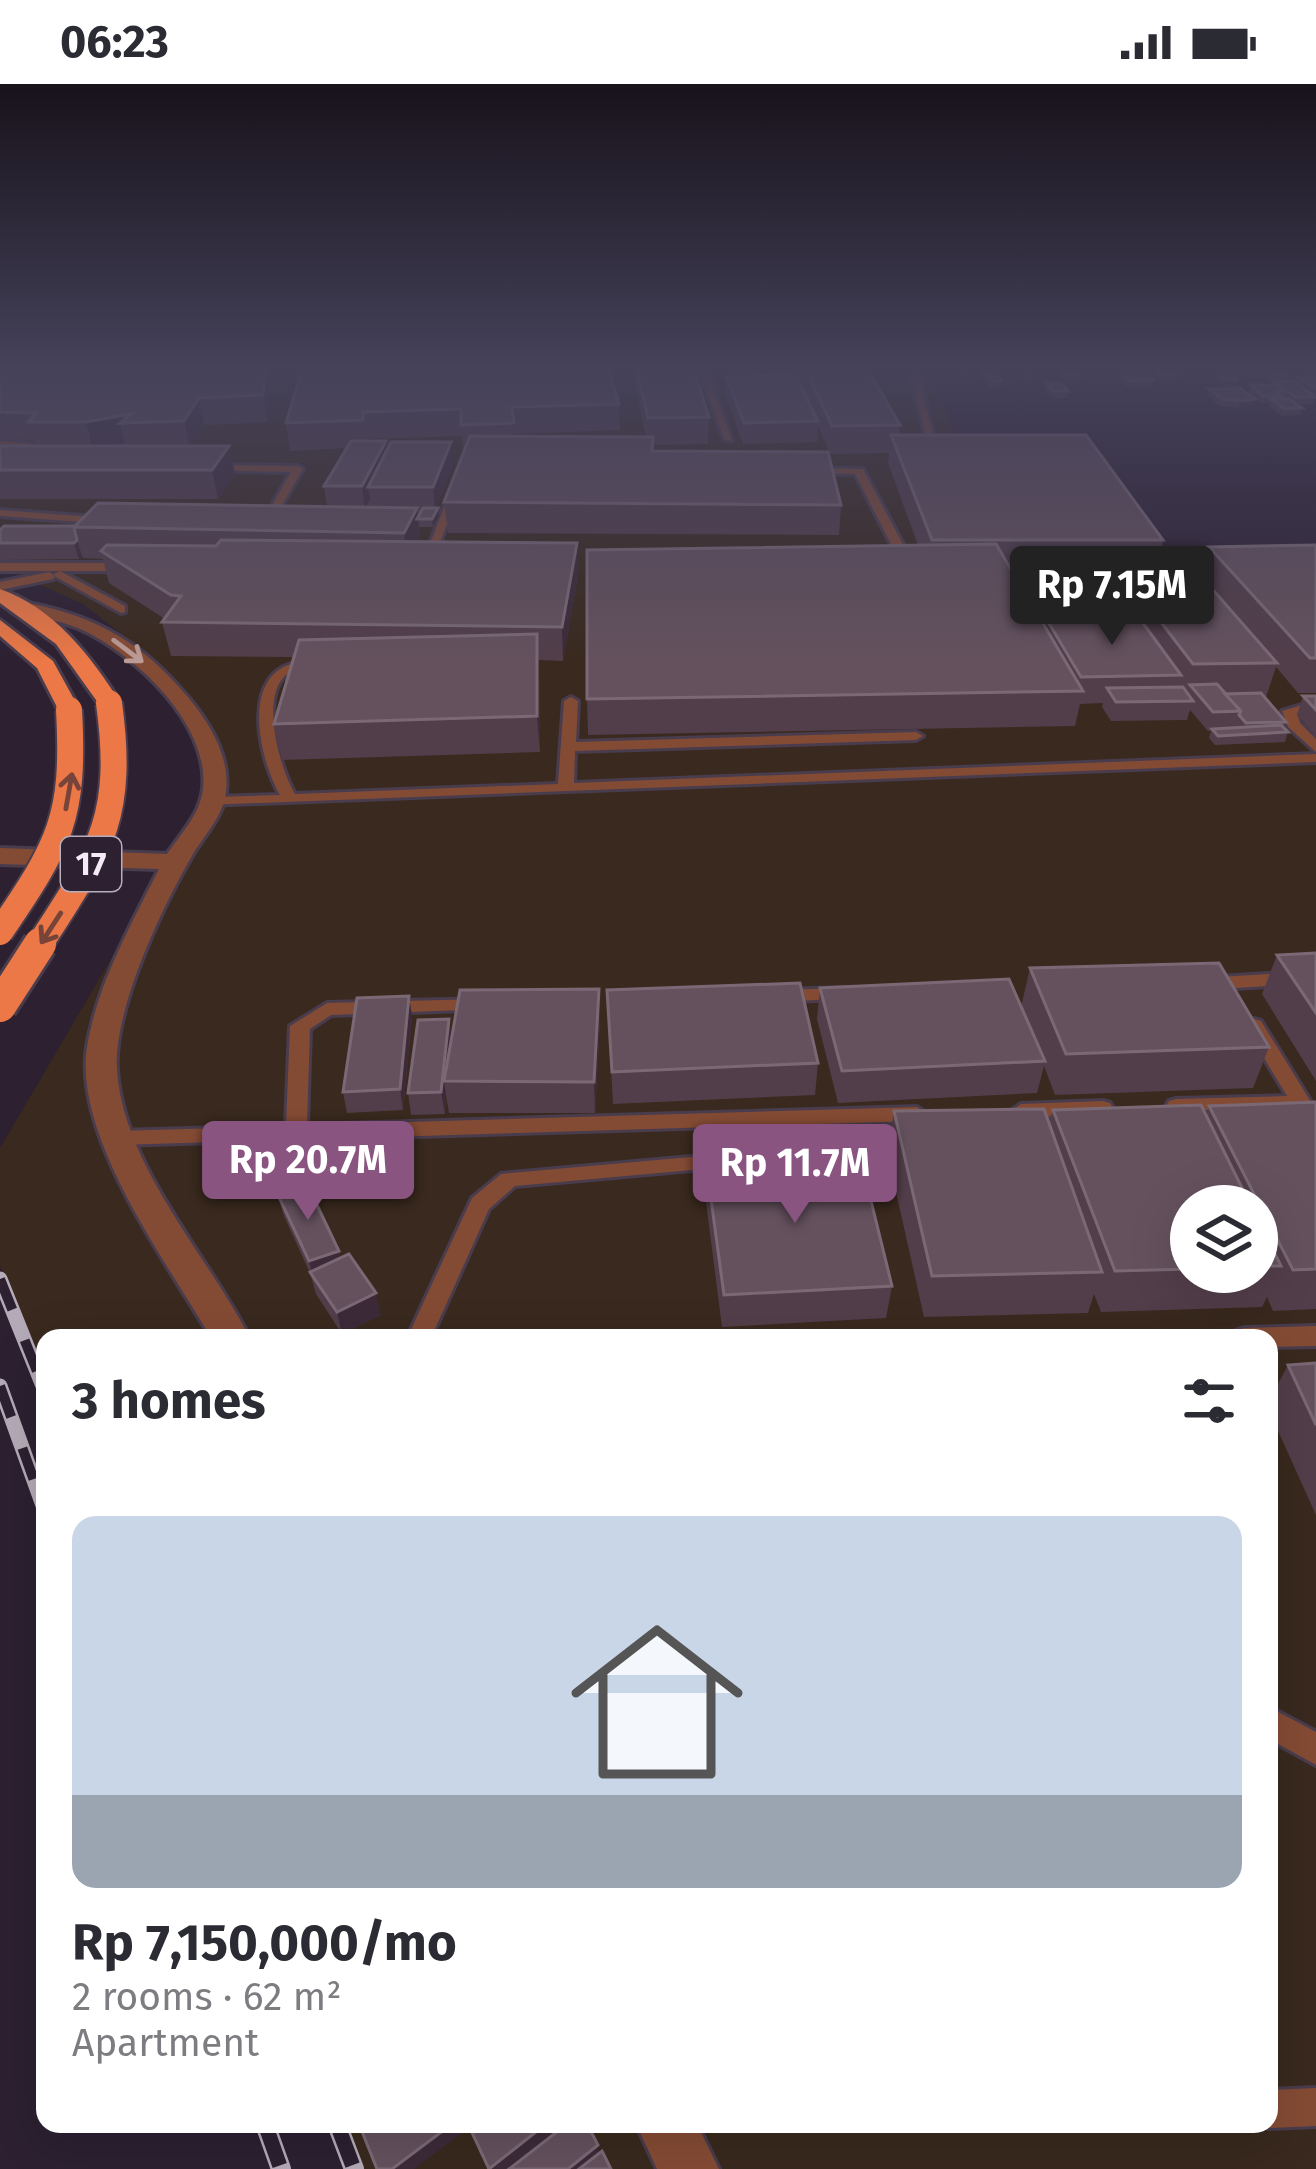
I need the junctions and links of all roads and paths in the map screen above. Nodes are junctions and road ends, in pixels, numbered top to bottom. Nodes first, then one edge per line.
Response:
1 (200, 468) edge
2 (783, 470) edge
3 (460, 472) edge
4 (108, 506) edge
5 (257, 506) edge
6 (0, 509) edge
7 (120, 522) edge
8 (873, 559) edge
9 (401, 566) edge
10 (424, 566) junction
11 (448, 566) edge
12 (0, 567) edge
13 (60, 574) junction
14 (0, 591) edge
15 (22, 608) junction
16 (121, 609) dead end
17 (0, 626) edge
18 (330, 665) edge
19 (571, 701) dead end
20 (1316, 705) edge
21 (916, 736) dead end
22 (569, 748) junction
23 (1316, 748) edge
24 (1316, 758) edge
25 (566, 785) junction
26 (290, 797) junction
27 (212, 802) junction
28 (0, 856) edge
29 (175, 862) junction
30 (0, 932) edge
31 (1316, 977) edge
32 (1229, 983) junction
33 (1182, 985) edge
34 (873, 994) edge
35 (754, 997) edge
36 (493, 1004) edge
37 (0, 1006) edge
38 (1134, 1107) edge
39 (1158, 1107) edge
40 (991, 1112) edge
41 (944, 1113) edge
42 (296, 1135) junction
43 (118, 1138) junction
44 (941, 1143) edge
45 (226, 1329) edge
46 (423, 1329) edge
47 (1316, 1336) edge
48 (1278, 1337) edge
49 (1278, 1727) edge
50 (1316, 1749) edge
51 (1316, 2107) edge
52 (1278, 2108) edge
53 (670, 2133) edge
54 (689, 2169) edge

1 - 5 lane
2 - 8 lane
3 - 10 lane
4 - 6 lane
6 - 7 lane
9 - 10 lane
10 - 11 lane
12 - 13 lane
13 - 14 lane
13 - 16 lane
14 - 15 highway, 17
15 -> 27 street
15 -> 37 highway, 17, bridge
30 -> 17 highway, 17, bridge
18 - 26 lane
19 - 22 lane
20 - 23 lane
21 - 22 lane
22 - 25 lane
24 - 25 lane
25 - 26 lane
26 - 27 lane
27 - 29 street
28 - 29 street
29 - 43 street
31 - 32 lane
32 - 33 lane
32 - 39 lane
34 - 35 lane
36 - 42 lane
38 - 40 lane
41 - 42 lane
42 - 43 lane
43 - 45 street
44 - 46 lane
47 - 48 lane
49 - 50 lane
51 - 52 lane
53 - 54 street

